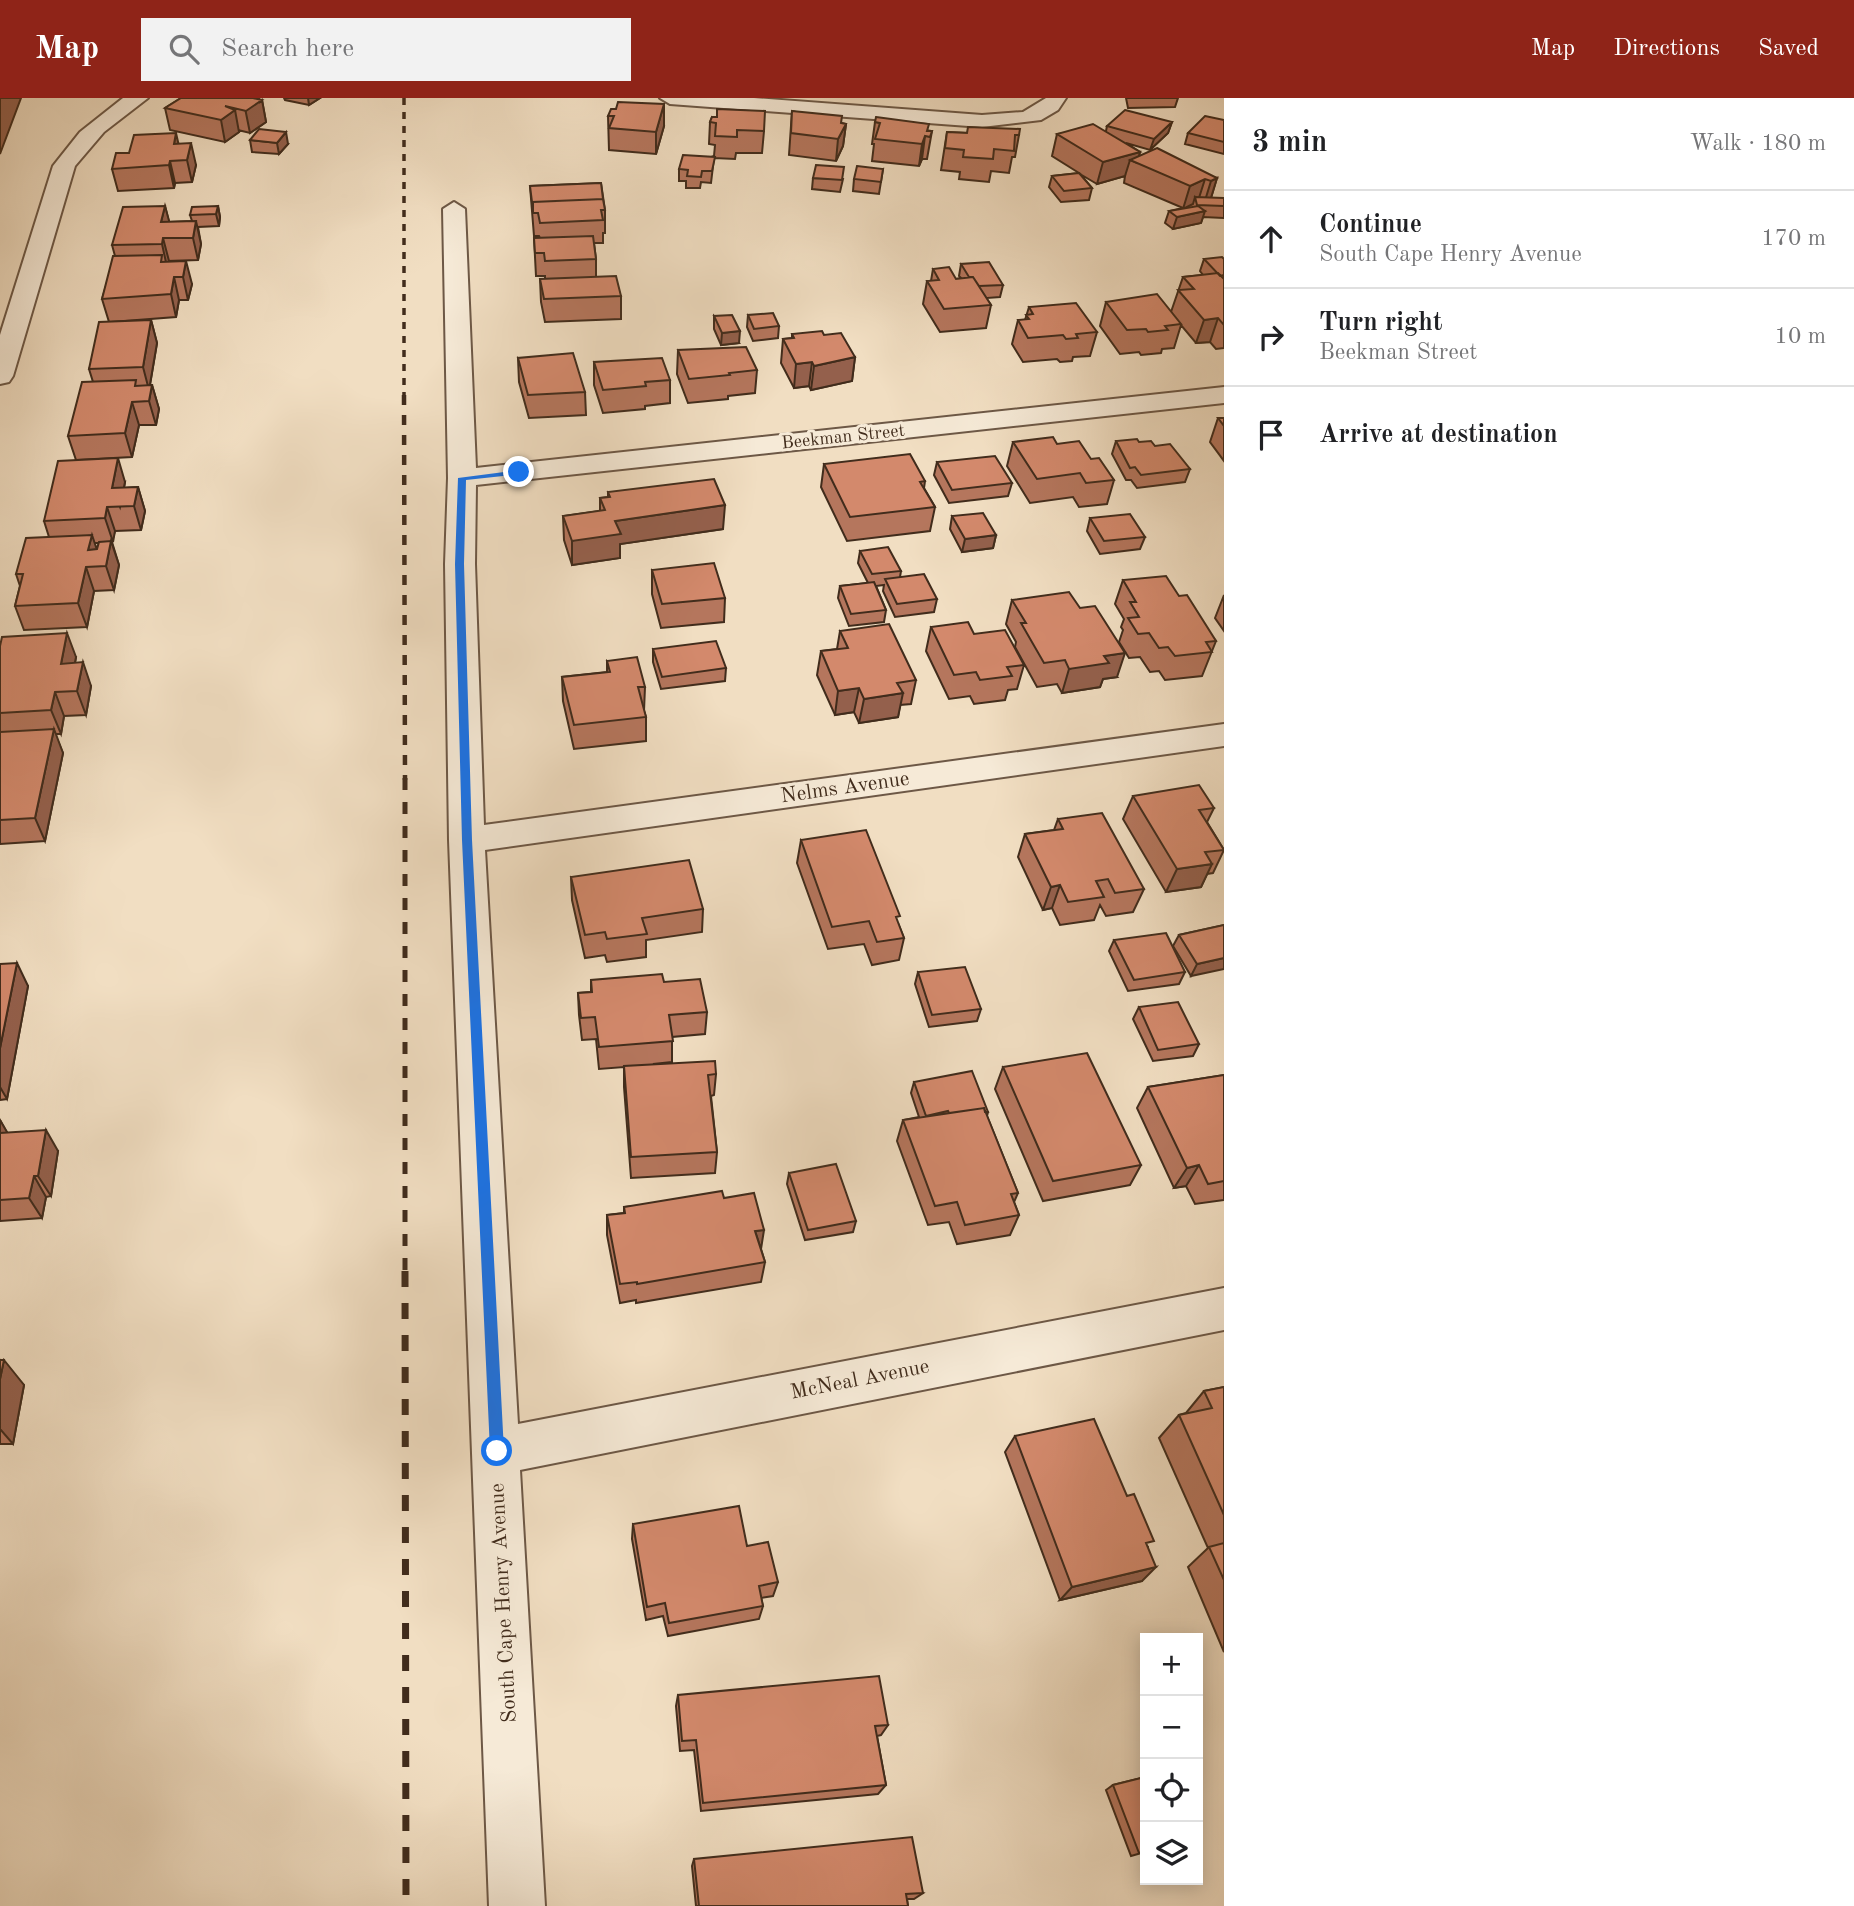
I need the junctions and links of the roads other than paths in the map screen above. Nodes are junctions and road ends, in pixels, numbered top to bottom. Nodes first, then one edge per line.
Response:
1 (138, 98) edge
2 (670, 98) edge
3 (1056, 98) edge
4 (454, 209) dead end
5 (0, 376) edge
6 (1224, 395) edge
7 (462, 478) junction
8 (1224, 735) edge
9 (467, 840) junction
10 (1224, 1309) edge
11 (497, 1451) junction
12 (517, 1906) edge

1 - 5 street
2 - 3 street
4 - 7 street, South Cape Henry Avenue
6 - 7 street, Beekman Street
7 - 9 street, South Cape Henry Avenue
8 - 9 street, Nelms Avenue
9 - 11 street, South Cape Henry Avenue
10 - 11 street, McNeal Avenue
11 - 12 street, South Cape Henry Avenue

